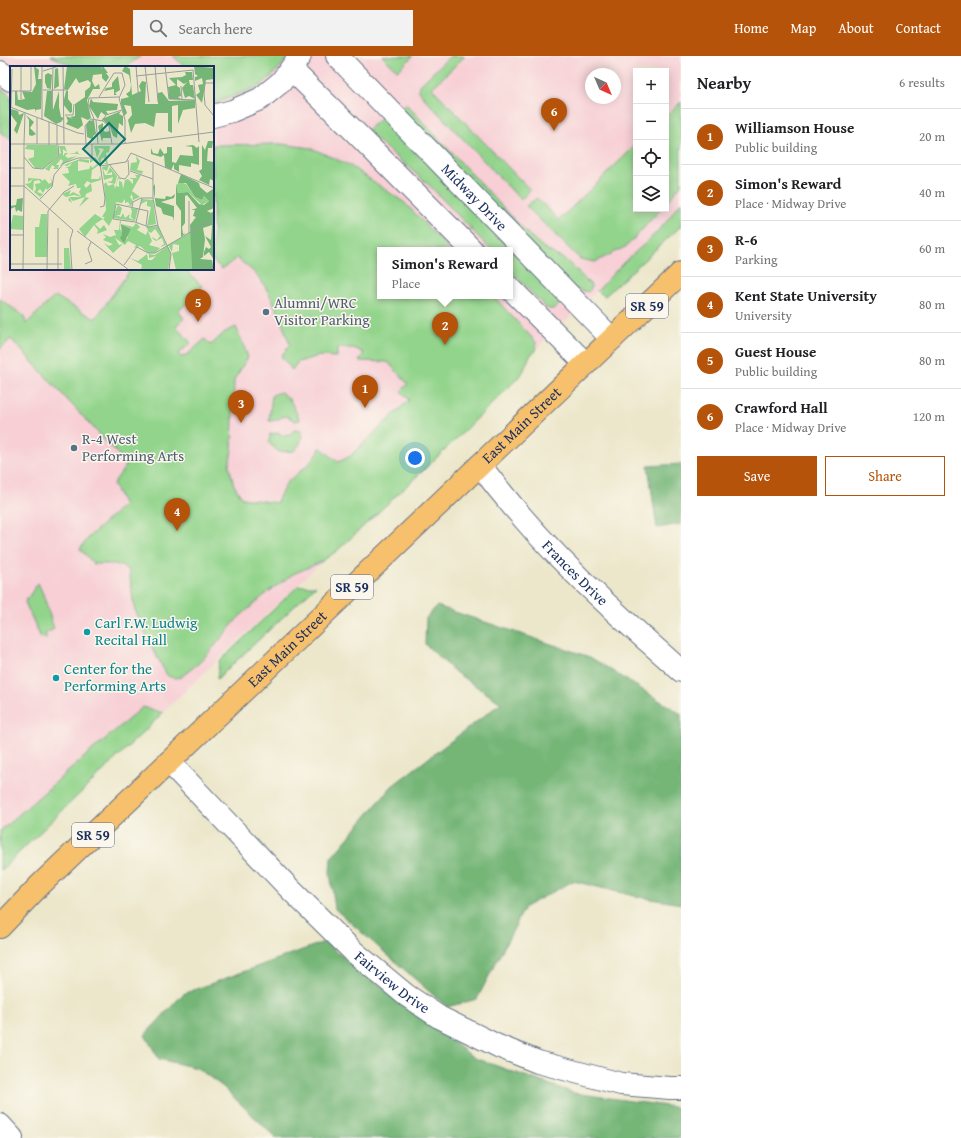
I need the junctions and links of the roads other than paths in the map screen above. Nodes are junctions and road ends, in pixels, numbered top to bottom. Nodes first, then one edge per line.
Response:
1 (337, 56) edge
2 (295, 62) edge
3 (0, 72) edge
4 (10, 79) edge
5 (214, 116) edge
6 (469, 247) edge
7 (681, 273) edge
8 (513, 291) edge
9 (612, 339) junction
10 (586, 364) junction
11 (480, 465) junction
12 (681, 670) edge
13 (170, 762) junction
14 (0, 927) edge
15 (681, 1088) edge
16 (0, 1125) edge
17 (12, 1138) edge

1 - 9 street, Midway Drive
2 - 5 street
2 - 6 street
3 - 4 street
7 - 9 main road, East Main Street / SR 59
8 - 10 street
9 - 10 main road, East Main Street / SR 59
10 - 11 main road, East Main Street / SR 59
11 - 12 street, Frances Drive
11 - 13 main road, East Main Street / SR 59
13 - 14 main road, East Main Street / SR 59
13 - 15 street, Fairview Drive
16 - 17 street

